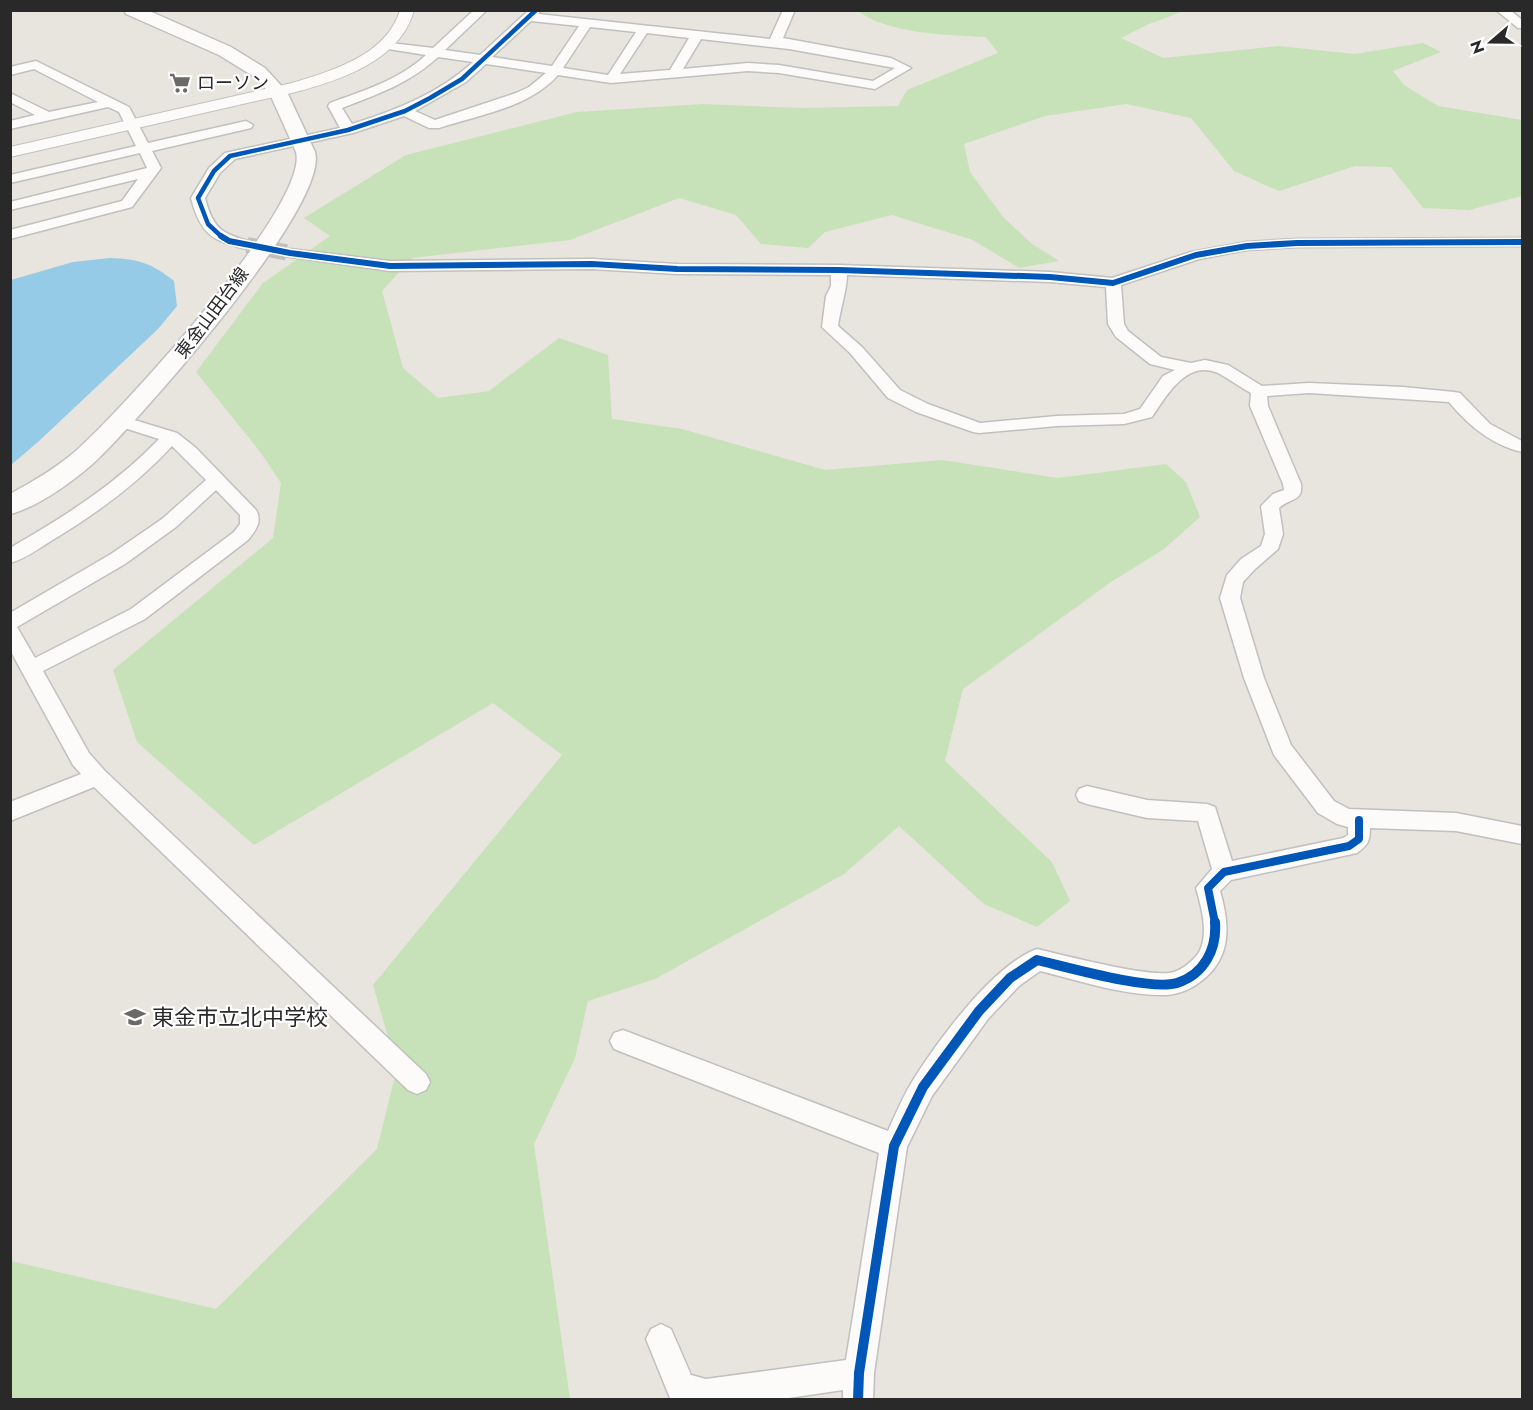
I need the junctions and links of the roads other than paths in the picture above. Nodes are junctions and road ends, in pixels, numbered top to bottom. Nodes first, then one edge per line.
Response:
1 (132, 10) edge
2 (407, 10) edge
3 (481, 10) edge
4 (789, 10) edge
5 (1502, 10) edge
6 (532, 14) edge
7 (587, 23) junction
8 (1522, 25) edge
9 (643, 30) junction
10 (697, 35) junction
11 (386, 45) junction
12 (789, 45) junction
13 (436, 53) junction
14 (482, 60) junction
15 (779, 69) junction
16 (10, 71) edge
17 (554, 71) junction
18 (674, 74) junction
19 (611, 79) junction
20 (277, 91) junction
21 (10, 97) edge
22 (109, 103) junction
23 (405, 111) junction
24 (46, 116) junction
25 (132, 123) junction
26 (10, 124) edge
27 (246, 125) dead end
28 (224, 130) junction
29 (348, 130) junction
30 (302, 141) junction
31 (144, 147) junction
32 (10, 152) edge
33 (238, 154) junction
34 (151, 172) junction
35 (10, 179) edge
36 (10, 206) edge
37 (10, 235) edge
38 (1522, 242) edge
39 (248, 245) tunnel mouth
40 (290, 253) tunnel mouth
41 (839, 270) junction
42 (1113, 284) junction
43 (1191, 368) junction
44 (1259, 391) junction
45 (121, 422) junction
46 (171, 437) junction
47 (1522, 447) edge
48 (217, 480) junction
49 (10, 506) edge
50 (10, 557) edge
51 (10, 622) edge
52 (10, 631) edge
53 (30, 669) junction
54 (96, 777) junction
55 (1087, 795) dead end
56 (10, 812) edge
57 (1359, 820) junction
58 (1522, 835) edge
59 (1224, 872) junction
60 (623, 1041) dead end
61 (417, 1082) dead end
62 (894, 1146) junction
63 (661, 1339) dead end
64 (859, 1386) edge

1 - 20 main road, 東金山田台線
2 - 11 street
3 - 13 street
4 - 12 street
5 - 8 street
6 - 7 street
6 - 14 street
7 - 9 street
7 - 17 street
9 - 10 street
9 - 19 street
10 - 12 street
10 - 18 street
11 - 13 street
11 - 20 street
12 - 15 street
12 - 15 street
13 - 14 street
13 - 29 street
14 - 17 street
14 - 23 street
15 - 18 street
16 - 22 street
17 - 19 street
17 - 23 street
18 - 19 street
20 - 25 street
20 - 30 main road, 東金山田台線
21 - 24 street
22 - 24 street
22 - 25 street
23 - 29 street
24 - 26 street
25 - 31 street
25 - 32 street
27 - 28 street
28 - 31 street
28 - 33 street
29 - 30 street
30 - 33 street
30 - 45 main road, 東金山田台線
31 - 34 street
31 - 35 street
33 - 39 street
34 - 36 street
34 - 37 street
38 - 42 street
40 - 41 street
41 - 42 street
41 - 43 street
42 - 43 street
43 - 44 street
44 - 47 street
44 - 57 street
45 - 46 street
45 - 49 main road, 東金山田台線
46 - 48 street
46 - 50 street
48 - 51 street
48 - 53 street
52 - 53 street
53 - 54 street
54 - 56 street
54 - 61 street
55 - 59 street
57 - 58 street
57 - 59 street
59 - 62 street
60 - 62 street
62 - 64 street
63 - 64 street

